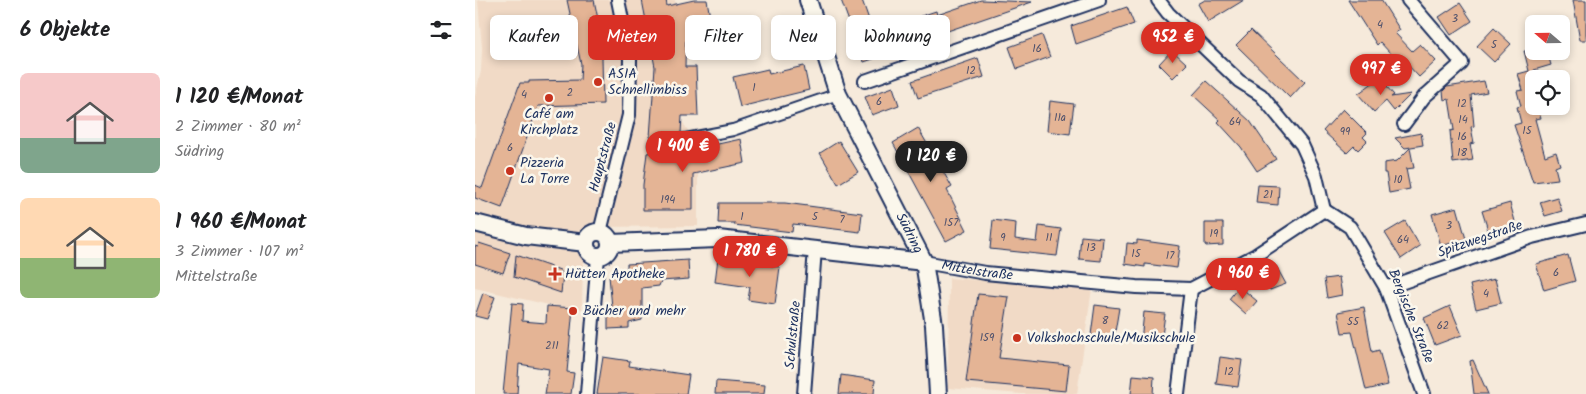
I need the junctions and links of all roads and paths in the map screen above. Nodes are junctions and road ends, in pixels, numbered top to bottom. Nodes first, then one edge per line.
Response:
1 (618, 0) edge
2 (808, 0) edge
3 (1099, 0) edge
4 (1158, 0) edge
5 (1408, 0) edge
6 (865, 81) dead end
7 (838, 94) junction
8 (1404, 124) dead end
9 (654, 145) dead end
10 (1324, 210) junction
11 (475, 223) edge
12 (1586, 224) edge
13 (605, 238) junction
14 (587, 243) junction
15 (815, 249) junction
16 (598, 256) junction
17 (924, 262) junction
18 (1386, 288) junction
19 (1191, 289) junction
20 (587, 394) edge
21 (804, 394) edge
22 (938, 394) edge
23 (1178, 394) edge
24 (1424, 394) edge

1 - 13 street, Hauptstraße
2 - 7 street, Südring
3 - 6 street
4 - 10 street
5 - 8 street
7 - 9 street
7 - 17 street, Südring
10 - 18 street, Bergische Straße
10 - 19 street, Mittelstraße
11 - 14 street
12 - 18 street, Spitzwegstraße
13 - 14 street
13 - 15 street, Mittelstraße
13 - 16 street
14 - 16 street
15 - 17 street, Mittelstraße
15 - 21 street, Schulstraße
16 - 20 street
17 - 19 street, Mittelstraße
17 - 22 street, Südring
18 - 24 street, Bergische Straße
19 - 23 street

